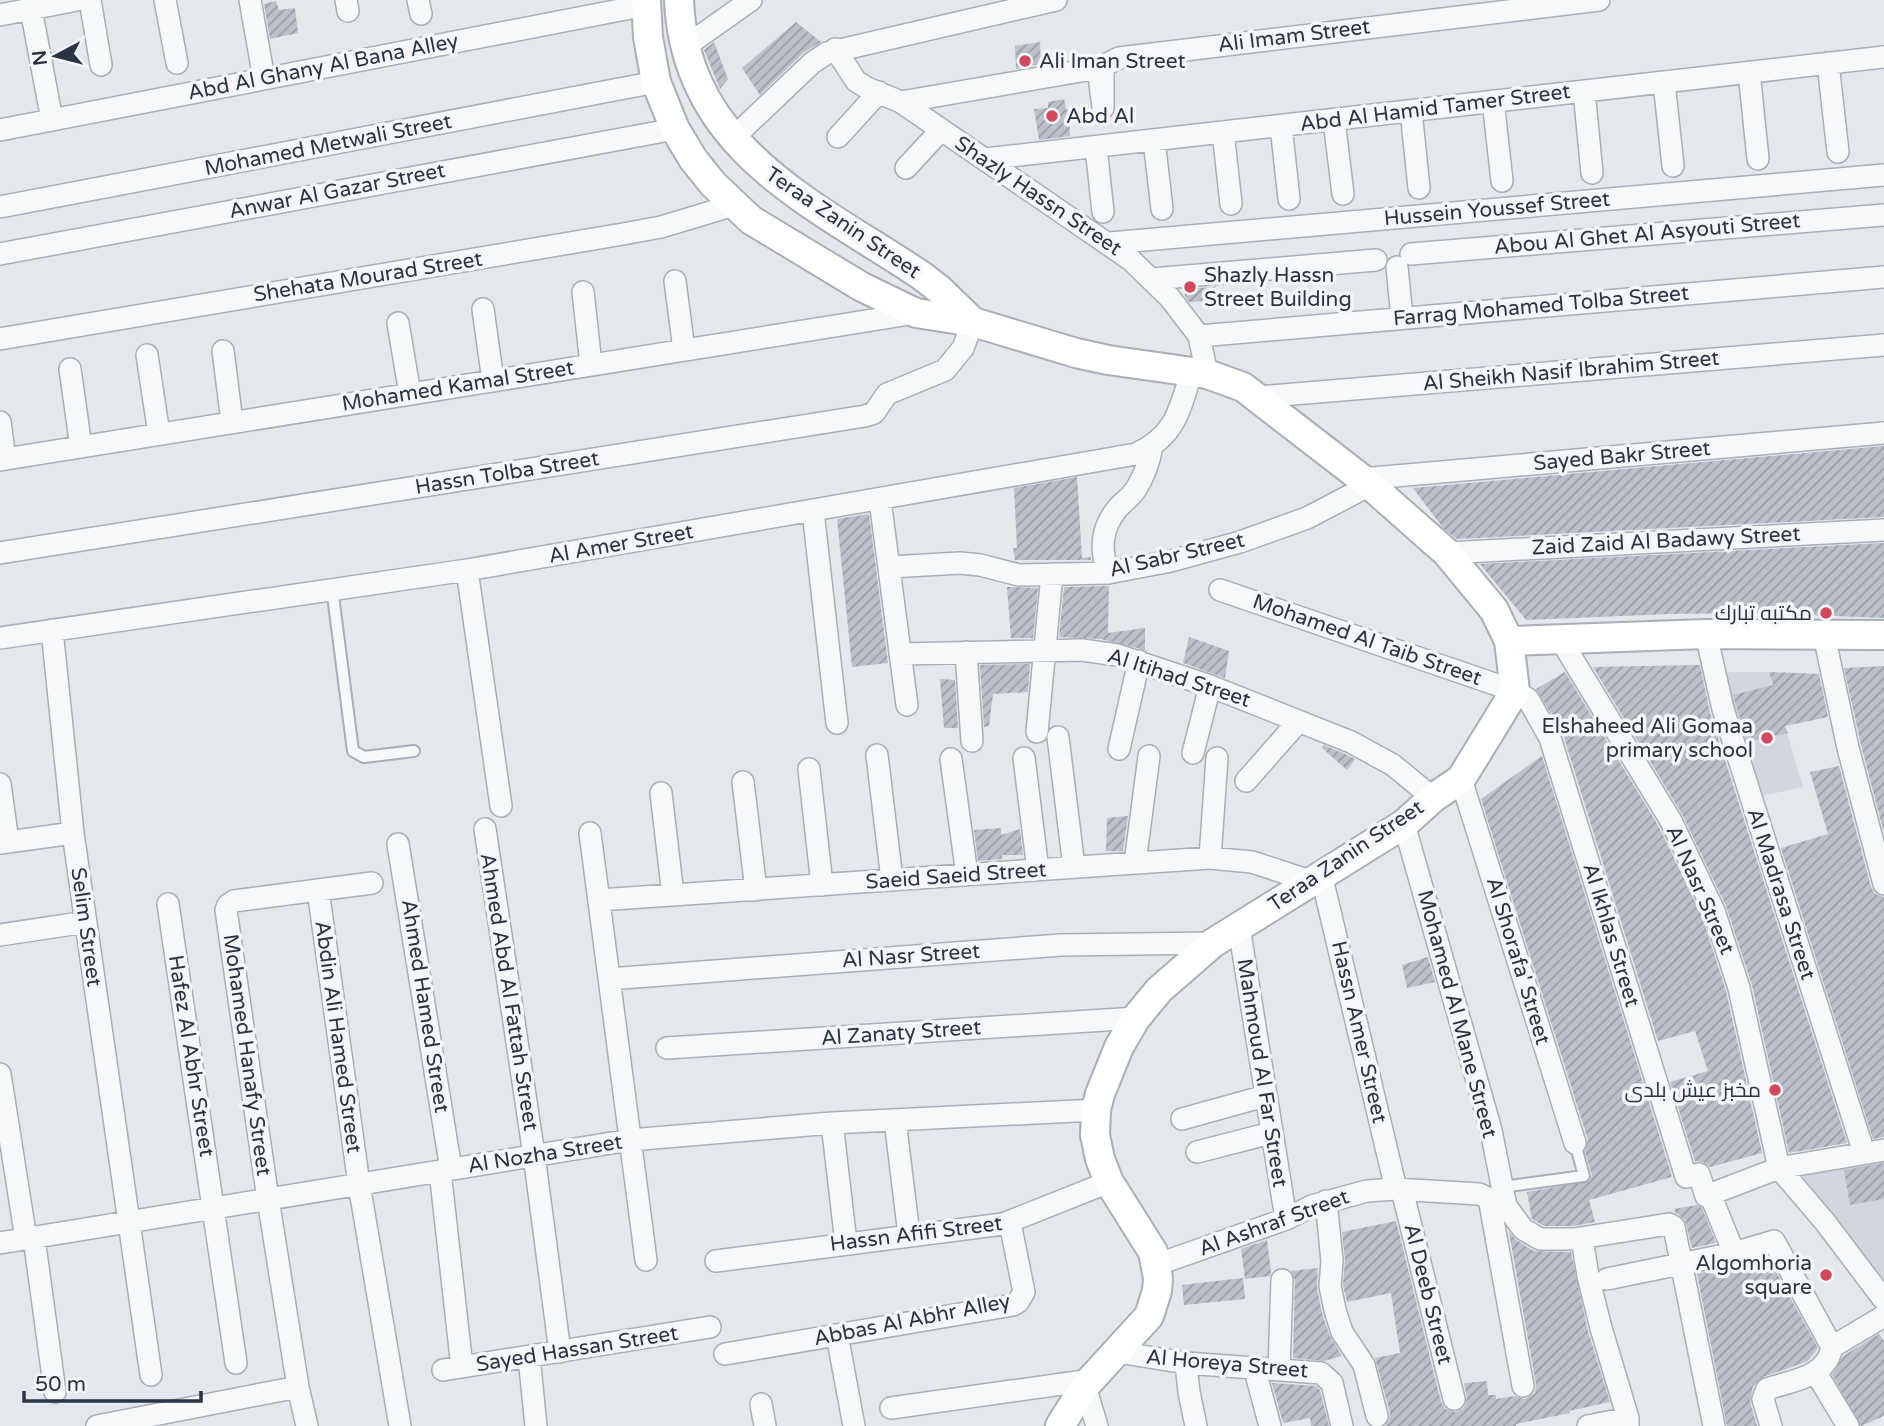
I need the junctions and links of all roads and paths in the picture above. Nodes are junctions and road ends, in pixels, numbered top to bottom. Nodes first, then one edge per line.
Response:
1 (77, 0) edge
2 (90, 0) edge
3 (166, 0) edge
4 (250, 0) edge
5 (679, 0) edge
6 (751, 0) edge
7 (1056, 0) edge
8 (1599, 0) edge
9 (646, 3) edge
10 (30, 9) junction
11 (0, 12) edge
12 (686, 46) junction
13 (835, 49) junction
14 (1884, 57) edge
15 (177, 63) dead end
16 (1828, 63) junction
17 (102, 65) dead end
18 (1749, 72) junction
19 (264, 79) junction
20 (656, 82) junction
21 (1664, 82) junction
22 (1584, 91) junction
23 (879, 92) junction
24 (901, 102) junction
25 (1493, 102) junction
26 (1103, 108) junction
27 (1411, 111) junction
28 (52, 120) junction
29 (1334, 120) junction
30 (1281, 126) junction
31 (675, 129) junction
32 (0, 130) edge
33 (941, 130) junction
34 (1223, 132) junction
35 (838, 137) dead end
36 (733, 138) junction
37 (1154, 140) junction
38 (1102, 146) junction
39 (1838, 152) dead end
40 (985, 159) junction
41 (1758, 159) dead end
42 (1673, 166) dead end
43 (906, 168) dead end
44 (1592, 173) dead end
45 (1884, 175) edge
46 (1502, 181) dead end
47 (1419, 188) dead end
48 (1343, 194) dead end
49 (1289, 199) dead end
50 (1231, 204) dead end
51 (734, 205) junction
52 (0, 207) edge
53 (1162, 209) dead end
54 (1103, 212) dead end
55 (1884, 215) edge
56 (1110, 243) junction
57 (0, 254) edge
58 (1376, 260) dead end
59 (1884, 277) edge
60 (1152, 279) junction
61 (675, 281) dead end
62 (583, 292) dead end
63 (483, 309) dead end
64 (916, 313) junction
65 (1402, 318) junction
66 (973, 322) junction
67 (398, 323) dead end
68 (1199, 336) junction
69 (0, 339) edge
70 (1884, 345) edge
71 (684, 350) junction
72 (223, 351) dead end
73 (147, 355) dead end
74 (591, 365) junction
75 (70, 369) dead end
76 (1199, 372) junction
77 (493, 381) junction
78 (410, 394) junction
79 (1258, 397) junction
80 (0, 422) edge
81 (232, 422) junction
82 (1884, 433) edge
83 (159, 434) junction
84 (81, 447) junction
85 (1152, 447) junction
86 (2, 459) edge
87 (1366, 482) junction
88 (880, 499) junction
89 (813, 511) junction
90 (1884, 530) edge
91 (0, 553) edge
92 (1447, 553) junction
93 (890, 567) junction
94 (467, 570) junction
95 (1108, 573) junction
96 (1052, 574) junction
97 (332, 589) junction
98 (1220, 590) dead end
99 (52, 630) junction
100 (1706, 634) junction
101 (1824, 635) junction
102 (1884, 635) edge
103 (1559, 637) junction
104 (0, 638) edge
105 (1509, 641) junction
106 (1045, 650) junction
107 (966, 652) junction
108 (900, 654) junction
109 (1139, 662) junction
110 (1210, 686) junction
111 (1515, 691) junction
112 (907, 705) dead end
113 (1298, 722) junction
114 (837, 723) dead end
115 (972, 741) dead end
116 (1119, 749) dead end
117 (414, 751) dead end
118 (1193, 753) dead end
119 (877, 755) dead end
120 (1149, 756) dead end
121 (1024, 758) dead end
122 (1217, 758) dead end
123 (951, 759) dead end
124 (809, 769) dead end
125 (1461, 779) junction
126 (1246, 781) dead end
127 (743, 782) dead end
128 (0, 784) edge
129 (661, 793) dead end
130 (1433, 798) junction
131 (501, 806) dead end
132 (1404, 824) junction
133 (485, 830) dead end
134 (73, 833) junction
135 (590, 833) dead end
136 (4, 842) edge
137 (398, 844) dead end
138 (1210, 858) junction
139 (1135, 863) junction
140 (1074, 867) junction
141 (1038, 870) junction
142 (967, 875) junction
143 (1316, 878) junction
144 (892, 880) junction
145 (372, 883) dead end
146 (1884, 884) edge
147 (822, 885) junction
148 (318, 890) junction
149 (756, 890) junction
150 (673, 895) junction
151 (598, 900) junction
152 (168, 905) dead end
153 (86, 922) junction
154 (1239, 927) junction
155 (0, 935) edge
156 (1213, 943) junction
157 (610, 979) junction
158 (1136, 1018) junction
159 (667, 1048) dead end
160 (0, 1074) edge
161 (1265, 1096) junction
162 (1096, 1110) junction
163 (1182, 1119) dead end
164 (895, 1120) junction
165 (832, 1123) junction
166 (1271, 1133) junction
167 (629, 1140) junction
168 (1575, 1143) joint
169 (1874, 1151) edge
170 (1197, 1152) dead end
171 (534, 1156) junction
172 (1779, 1168) junction
173 (446, 1170) junction
174 (1109, 1182) junction
175 (359, 1184) junction
176 (1399, 1190) junction
177 (1710, 1194) junction
178 (1499, 1197) junction
179 (268, 1199) junction
180 (1326, 1201) junction
181 (214, 1208) junction
182 (1286, 1219) junction
183 (128, 1222) junction
184 (1010, 1223) junction
185 (909, 1235) junction
186 (30, 1238) junction
187 (1582, 1238) junction
188 (0, 1243) edge
189 (846, 1243) junction
190 (1734, 1253) junction
191 (646, 1259) dead end
192 (716, 1261) dead end
193 (1156, 1265) junction
194 (1681, 1265) junction
195 (1606, 1279) dead end
196 (1282, 1280) dead end
197 (1884, 1300) edge
198 (1884, 1316) edge
199 (710, 1327) dead end
200 (837, 1335) junction
201 (1832, 1347) junction
202 (560, 1352) junction
203 (1116, 1352) junction
204 (725, 1354) dead end
205 (529, 1357) junction
206 (236, 1363) dead end
207 (1186, 1363) junction
208 (1254, 1367) junction
209 (452, 1369) joint
210 (1279, 1369) junction
211 (1816, 1373) junction
212 (151, 1375) dead end
213 (1088, 1383) junction
214 (1523, 1386) dead end
215 (298, 1387) junction
216 (55, 1392) dead end
217 (1454, 1399) dead end
218 (761, 1404) dead end
219 (891, 1408) dead end
220 (1377, 1416) dead end
221 (1628, 1422) edge
222 (97, 1426) edge
223 (307, 1426) edge
224 (400, 1426) edge
225 (536, 1426) edge
226 (765, 1426) edge
227 (853, 1426) edge
228 (1060, 1426) edge
229 (1097, 1426) edge
230 (1196, 1426) edge
231 (1270, 1426) edge
232 (1342, 1426) edge
233 (1588, 1426) edge
234 (1714, 1426) edge
235 (1771, 1426) edge
236 (1848, 1426) edge

1 - 10 street
2 - 17 street
3 - 15 street
4 - 19 street
5 - 12 street, Teraa Zanin Street
6 - 12 street
7 - 13 street
8 - 26 street, Ali Imam Street
9 - 19 street, Abd Al Ghany Al Bana Alley
9 - 20 street, Teraa Zanin Street
10 - 11 street
10 - 28 street
12 - 36 street, Teraa Zanin Street
13 - 23 street, Shazly Hassn Street
13 - 36 street
14 - 16 street, Abd Al Hamid Tamer Street
16 - 18 street, Abd Al Hamid Tamer Street
16 - 39 street
18 - 21 street, Abd Al Hamid Tamer Street
18 - 41 street
19 - 28 street, Abd Al Ghany Al Bana Alley
20 - 31 street, Teraa Zanin Street
20 - 52 street, Mohamed Metwali Street
21 - 22 street, Abd Al Hamid Tamer Street
21 - 42 street
22 - 25 street, Abd Al Hamid Tamer Street
22 - 44 street
23 - 24 street, Shazly Hassn Street
23 - 35 street
24 - 26 street
24 - 33 street, Shazly Hassn Street
25 - 27 street, Abd Al Hamid Tamer Street
25 - 46 street
26 - 38 street
27 - 29 street, Abd Al Hamid Tamer Street
27 - 47 street
28 - 32 street, Abd Al Ghany Al Bana Alley
29 - 30 street, Abd Al Hamid Tamer Street
29 - 48 street
30 - 34 street, Abd Al Hamid Tamer Street
30 - 49 street
31 - 51 street, Teraa Zanin Street
31 - 57 street, Anwar Al Gazar Street
33 - 40 street, Shazly Hassn Street
33 - 43 street
34 - 37 street, Abd Al Hamid Tamer Street
34 - 50 street
36 - 66 street, Teraa Zanin Street
37 - 38 street, Abd Al Hamid Tamer Street
37 - 53 street
38 - 40 street, Abd Al Hamid Tamer Street
38 - 54 street
40 - 56 street, Shazly Hassn Street
45 - 56 street, Hussein Youssef Street
51 - 64 street, Teraa Zanin Street
51 - 69 street, Shehata Mourad Street
55 - 65 street, Abou Al Ghet Al Asyouti Street
56 - 60 street, Shazly Hassn Street
58 - 60 street
59 - 65 street, Farrag Mohamed Tolba Street
60 - 68 street, Shazly Hassn Street
61 - 71 street
62 - 74 street
63 - 77 street
64 - 66 street, Teraa Zanin Street
64 - 71 street, Mohamed Kamal Street
65 - 68 street, Farrag Mohamed Tolba Street
66 - 76 street, Teraa Zanin Street
66 - 91 street, Hassn Tolba Street
67 - 78 street
68 - 76 street, Shazly Hassn Street
70 - 79 street, Al Sheikh Nasif Ibrahim Street
71 - 74 street, Mohamed Kamal Street
72 - 81 street
73 - 83 street
74 - 77 street, Mohamed Kamal Street
75 - 84 street
76 - 79 street, Teraa Zanin Street
76 - 85 street
77 - 78 street, Mohamed Kamal Street
78 - 81 street, Mohamed Kamal Street
79 - 87 street, Teraa Zanin Street
80 - 86 street
81 - 83 street, Mohamed Kamal Street
82 - 87 street, Sayed Bakr Street
83 - 84 street, Mohamed Kamal Street
84 - 86 street, Mohamed Kamal Street
85 - 88 street, Al Amer Street
85 - 95 street
87 - 92 street, Teraa Zanin Street
87 - 95 street, Al Sabr Street
88 - 89 street, Al Amer Street
88 - 93 street
89 - 94 street, Al Amer Street
89 - 114 street
90 - 92 street, Zaid Zaid Al Badawy Street
92 - 105 street, Teraa Zanin Street
93 - 96 street, Al Sabr Street
93 - 108 street
94 - 97 street, Al Amer Street
94 - 131 street
95 - 96 street, Al Sabr Street
96 - 106 street
97 - 99 street, Al Amer Street
97 - 117 lane
98 - 111 street, Mohamed Al Taib Street
99 - 104 street, Al Amer Street
99 - 134 street, Selim Street
100 - 101 street
100 - 103 street
100 - 169 street, Al Madrasa Street
101 - 102 street
101 - 146 street
103 - 105 street
103 - 172 street, Al Nasr Street
105 - 111 street, Teraa Zanin Street
106 - 107 street, Al Itihad Street
106 - 109 street, Al Itihad Street
106 - 140 street
107 - 108 street, Al Itihad Street
107 - 115 street
108 - 112 street
109 - 110 street, Al Itihad Street
109 - 116 street
110 - 113 street, Al Itihad Street
110 - 118 street
111 - 125 street, Teraa Zanin Street
111 - 177 street, Al Ikhlas Street
113 - 126 street
113 - 130 street, Al Itihad Street
119 - 144 street
120 - 139 street
121 - 141 street
122 - 138 street
123 - 142 street
124 - 147 street
125 - 130 street, Teraa Zanin Street
125 - 168 street, Al Shorafa' Street
127 - 149 street
128 - 136 street
129 - 150 street
130 - 132 street, Teraa Zanin Street
132 - 143 street, Teraa Zanin Street
132 - 178 street, Mohamed Al Mane Street
133 - 171 street, Ahmed Abd Al Fattah Street
134 - 136 street
134 - 153 street, Selim Street
135 - 151 street
137 - 173 street, Ahmed Hamed Street
138 - 139 street, Saeid Saeid Street
138 - 143 street, Saeid Saeid Street
139 - 140 street, Saeid Saeid Street
140 - 141 street, Saeid Saeid Street
141 - 142 street, Saeid Saeid Street
142 - 144 street, Saeid Saeid Street
143 - 154 street, Teraa Zanin Street
143 - 176 street, Hassn Amer Street
144 - 147 street, Saeid Saeid Street
145 - 148 street
147 - 149 street, Saeid Saeid Street
148 - 175 street, Abdin Ali Hamed Street
148 - 179 street, Mohamed Hanafy Street
149 - 150 street, Saeid Saeid Street
150 - 151 street, Saeid Saeid Street
151 - 157 street
152 - 181 street, Hafez Al Abhr Street
153 - 155 street
153 - 183 street, Selim Street
154 - 156 street, Teraa Zanin Street
154 - 161 street, Mahmoud Al Far Street
156 - 157 street, Al Nasr Street
156 - 158 street, Teraa Zanin Street
157 - 167 street
158 - 159 street, Al Zanaty Street
158 - 162 street, Teraa Zanin Street
160 - 186 street
161 - 163 street
161 - 166 street, Mahmoud Al Far Street
162 - 164 street, Al Nozha Street
162 - 174 street, Teraa Zanin Street
164 - 165 street, Al Nozha Street
164 - 185 street
165 - 167 street, Al Nozha Street
165 - 189 street
166 - 170 street
166 - 182 street, Mahmoud Al Far Street
167 - 171 street, Al Nozha Street
167 - 191 street
168 - 178 lane
169 - 172 street
171 - 173 street, Al Nozha Street
171 - 202 street, Ahmed Abd Al Fattah Street
172 - 177 street
172 - 197 street
173 - 175 street, Al Nozha Street
173 - 209 street, Ahmed Hamed Street
174 - 184 street, Hassn Afifi Street
174 - 193 street, Teraa Zanin Street
175 - 179 street, Al Nozha Street
175 - 224 street, Abdin Ali Hamed Street
176 - 178 street, Al Ashraf Street
176 - 180 street, Al Ashraf Street
176 - 217 street, Al Deeb Street
177 - 190 street
178 - 187 street
178 - 214 street, Mohamed Al Mane Street
179 - 181 street, Al Nozha Street
179 - 215 street, Mohamed Hanafy Street
180 - 182 street, Al Ashraf Street
180 - 220 street
181 - 183 street, Al Nozha Street
181 - 206 street, Hafez Al Abhr Street
182 - 193 street, Al Ashraf Street
183 - 186 street, Al Nozha Street
183 - 212 street, Selim Street
184 - 185 street, Hassn Afifi Street
184 - 200 street, Abbas Al Abhr Alley
185 - 189 street, Hassn Afifi Street
186 - 188 street, Al Nozha Street
186 - 216 street
187 - 194 street
187 - 221 street
189 - 192 street, Hassn Afifi Street
190 - 194 street
190 - 201 street
193 - 203 street, Teraa Zanin Street
194 - 195 street
194 - 234 street
196 - 210 street
198 - 201 street
199 - 202 street, Sayed Hassan Street
200 - 204 street, Abbas Al Abhr Alley
200 - 227 street
201 - 211 street
202 - 205 street, Sayed Hassan Street
203 - 207 street, Al Horeya Street
203 - 213 street, Teraa Zanin Street
205 - 209 street, Sayed Hassan Street
205 - 225 street
207 - 208 street, Al Horeya Street
207 - 230 street
208 - 210 street, Al Horeya Street
208 - 231 street
210 - 232 street, Al Horeya Street
211 - 235 street
211 - 236 street
213 - 219 street
213 - 228 street, Teraa Zanin Street
213 - 229 street
215 - 222 street
215 - 223 street, Mohamed Hanafy Street
218 - 226 street
221 - 233 street

